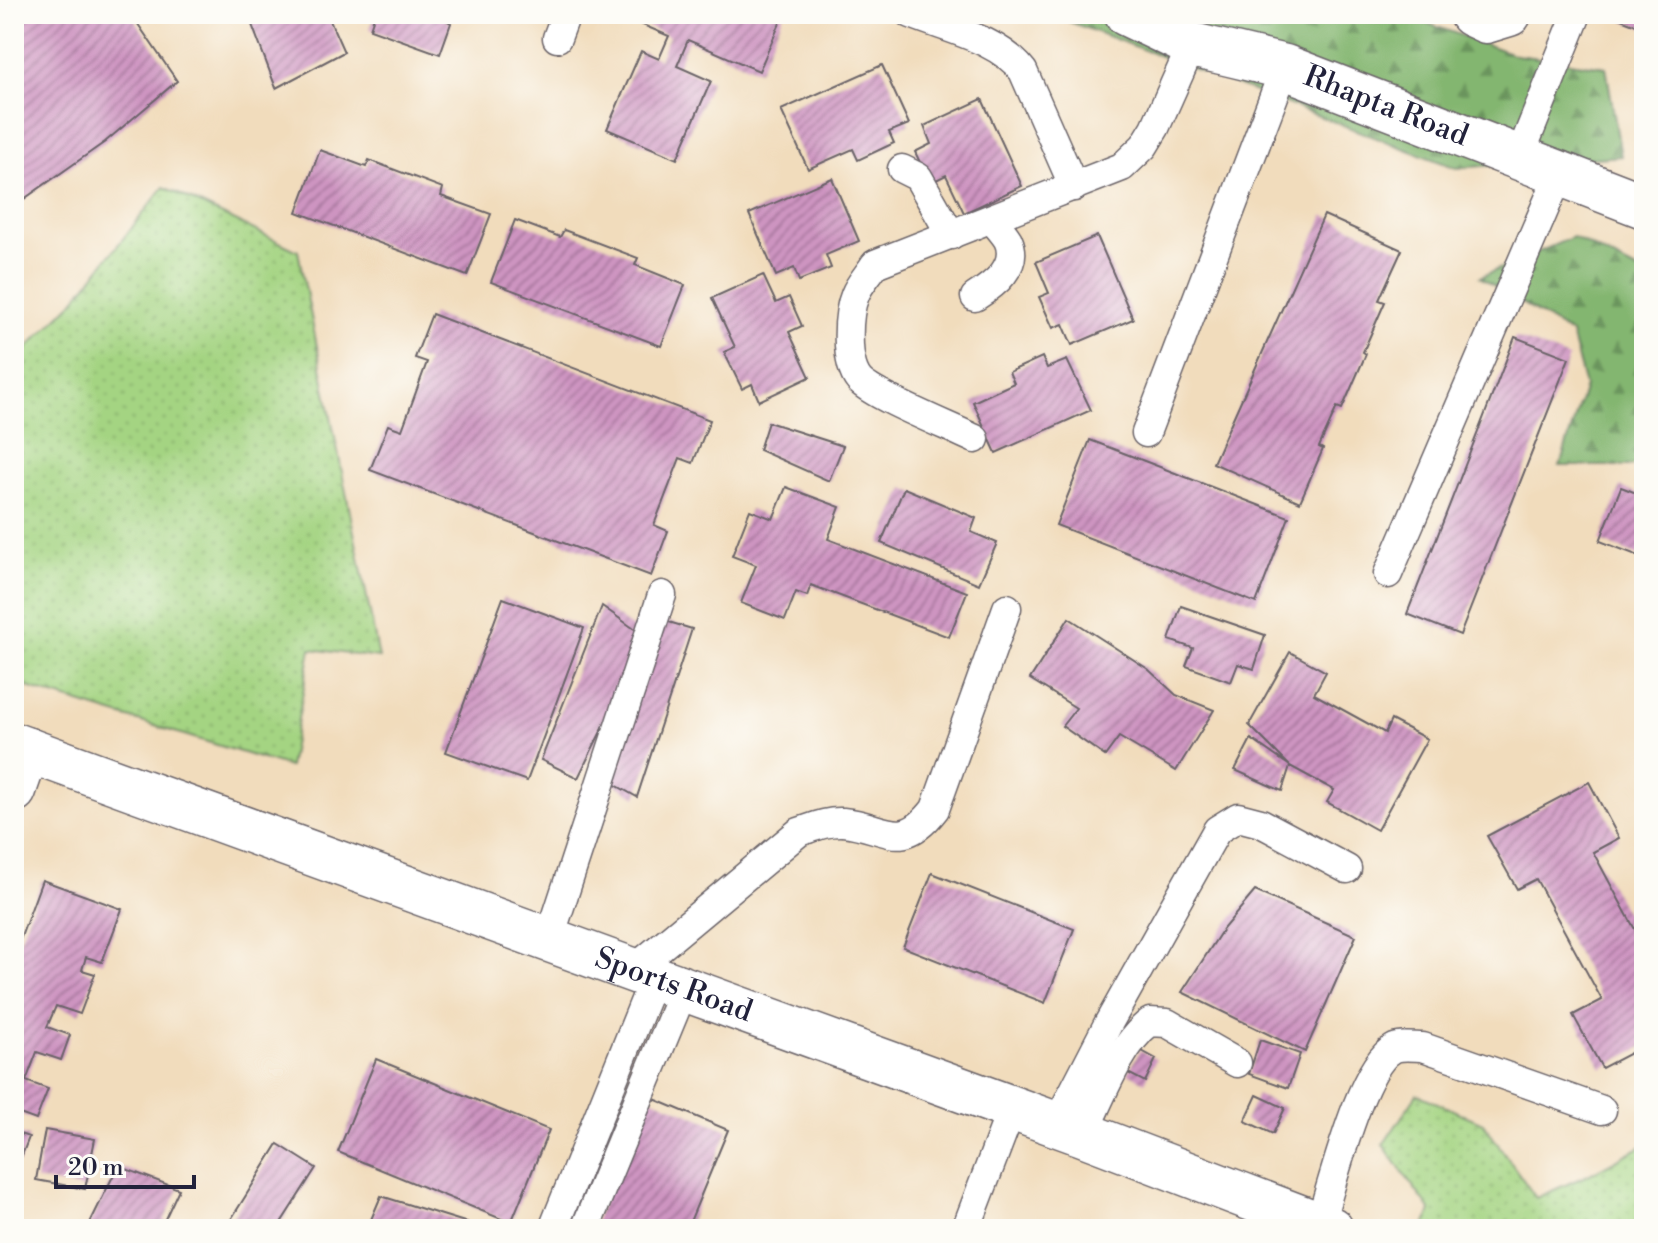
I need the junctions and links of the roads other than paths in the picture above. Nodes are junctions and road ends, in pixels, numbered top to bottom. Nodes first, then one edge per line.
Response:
1 (911, 14) edge
2 (1127, 14) edge
3 (1471, 14) edge
4 (1509, 14) edge
5 (1577, 14) edge
6 (1192, 45) junction
7 (1285, 67) junction
8 (1519, 158) junction
9 (902, 169) dead end
10 (1560, 173) junction
11 (1074, 187) junction
12 (1644, 206) edge
13 (992, 219) junction
14 (951, 235) junction
15 (975, 297) dead end
16 (1146, 433) dead end
17 (975, 439) dead end
18 (1388, 574) dead end
19 (662, 595) dead end
20 (1007, 608) dead end
21 (19, 762) edge
22 (1347, 869) dead end
23 (549, 940) junction
24 (657, 979) junction
25 (1237, 1063) dead end
26 (1012, 1108) junction
27 (1602, 1110) dead end
28 (1069, 1130) junction
29 (1260, 1217) edge
30 (1325, 1227) edge
31 (553, 1229) edge
32 (585, 1229) edge
33 (966, 1229) edge

1 - 11 lane
2 - 6 street, Rhapta Road
3 - 4 street
5 - 8 lane
6 - 7 street, Rhapta Road
6 - 11 lane
7 - 8 street, Rhapta Road
7 - 16 lane
8 - 10 street, Rhapta Road
9 - 14 lane
10 - 12 street, Rhapta Road
10 - 18 lane
11 - 13 lane
13 - 14 lane
13 - 15 lane
14 - 17 lane
19 - 23 lane
20 - 24 lane
21 - 23 street, Sports Road
22 - 28 lane
23 - 24 street, Sports Road
24 - 26 street, Sports Road
24 - 31 lane
24 - 32 lane
25 - 28 lane
26 - 28 street, Sports Road
26 - 33 lane
27 - 30 lane
28 - 29 street, Sports Road
29 - 30 street, Sports Road

